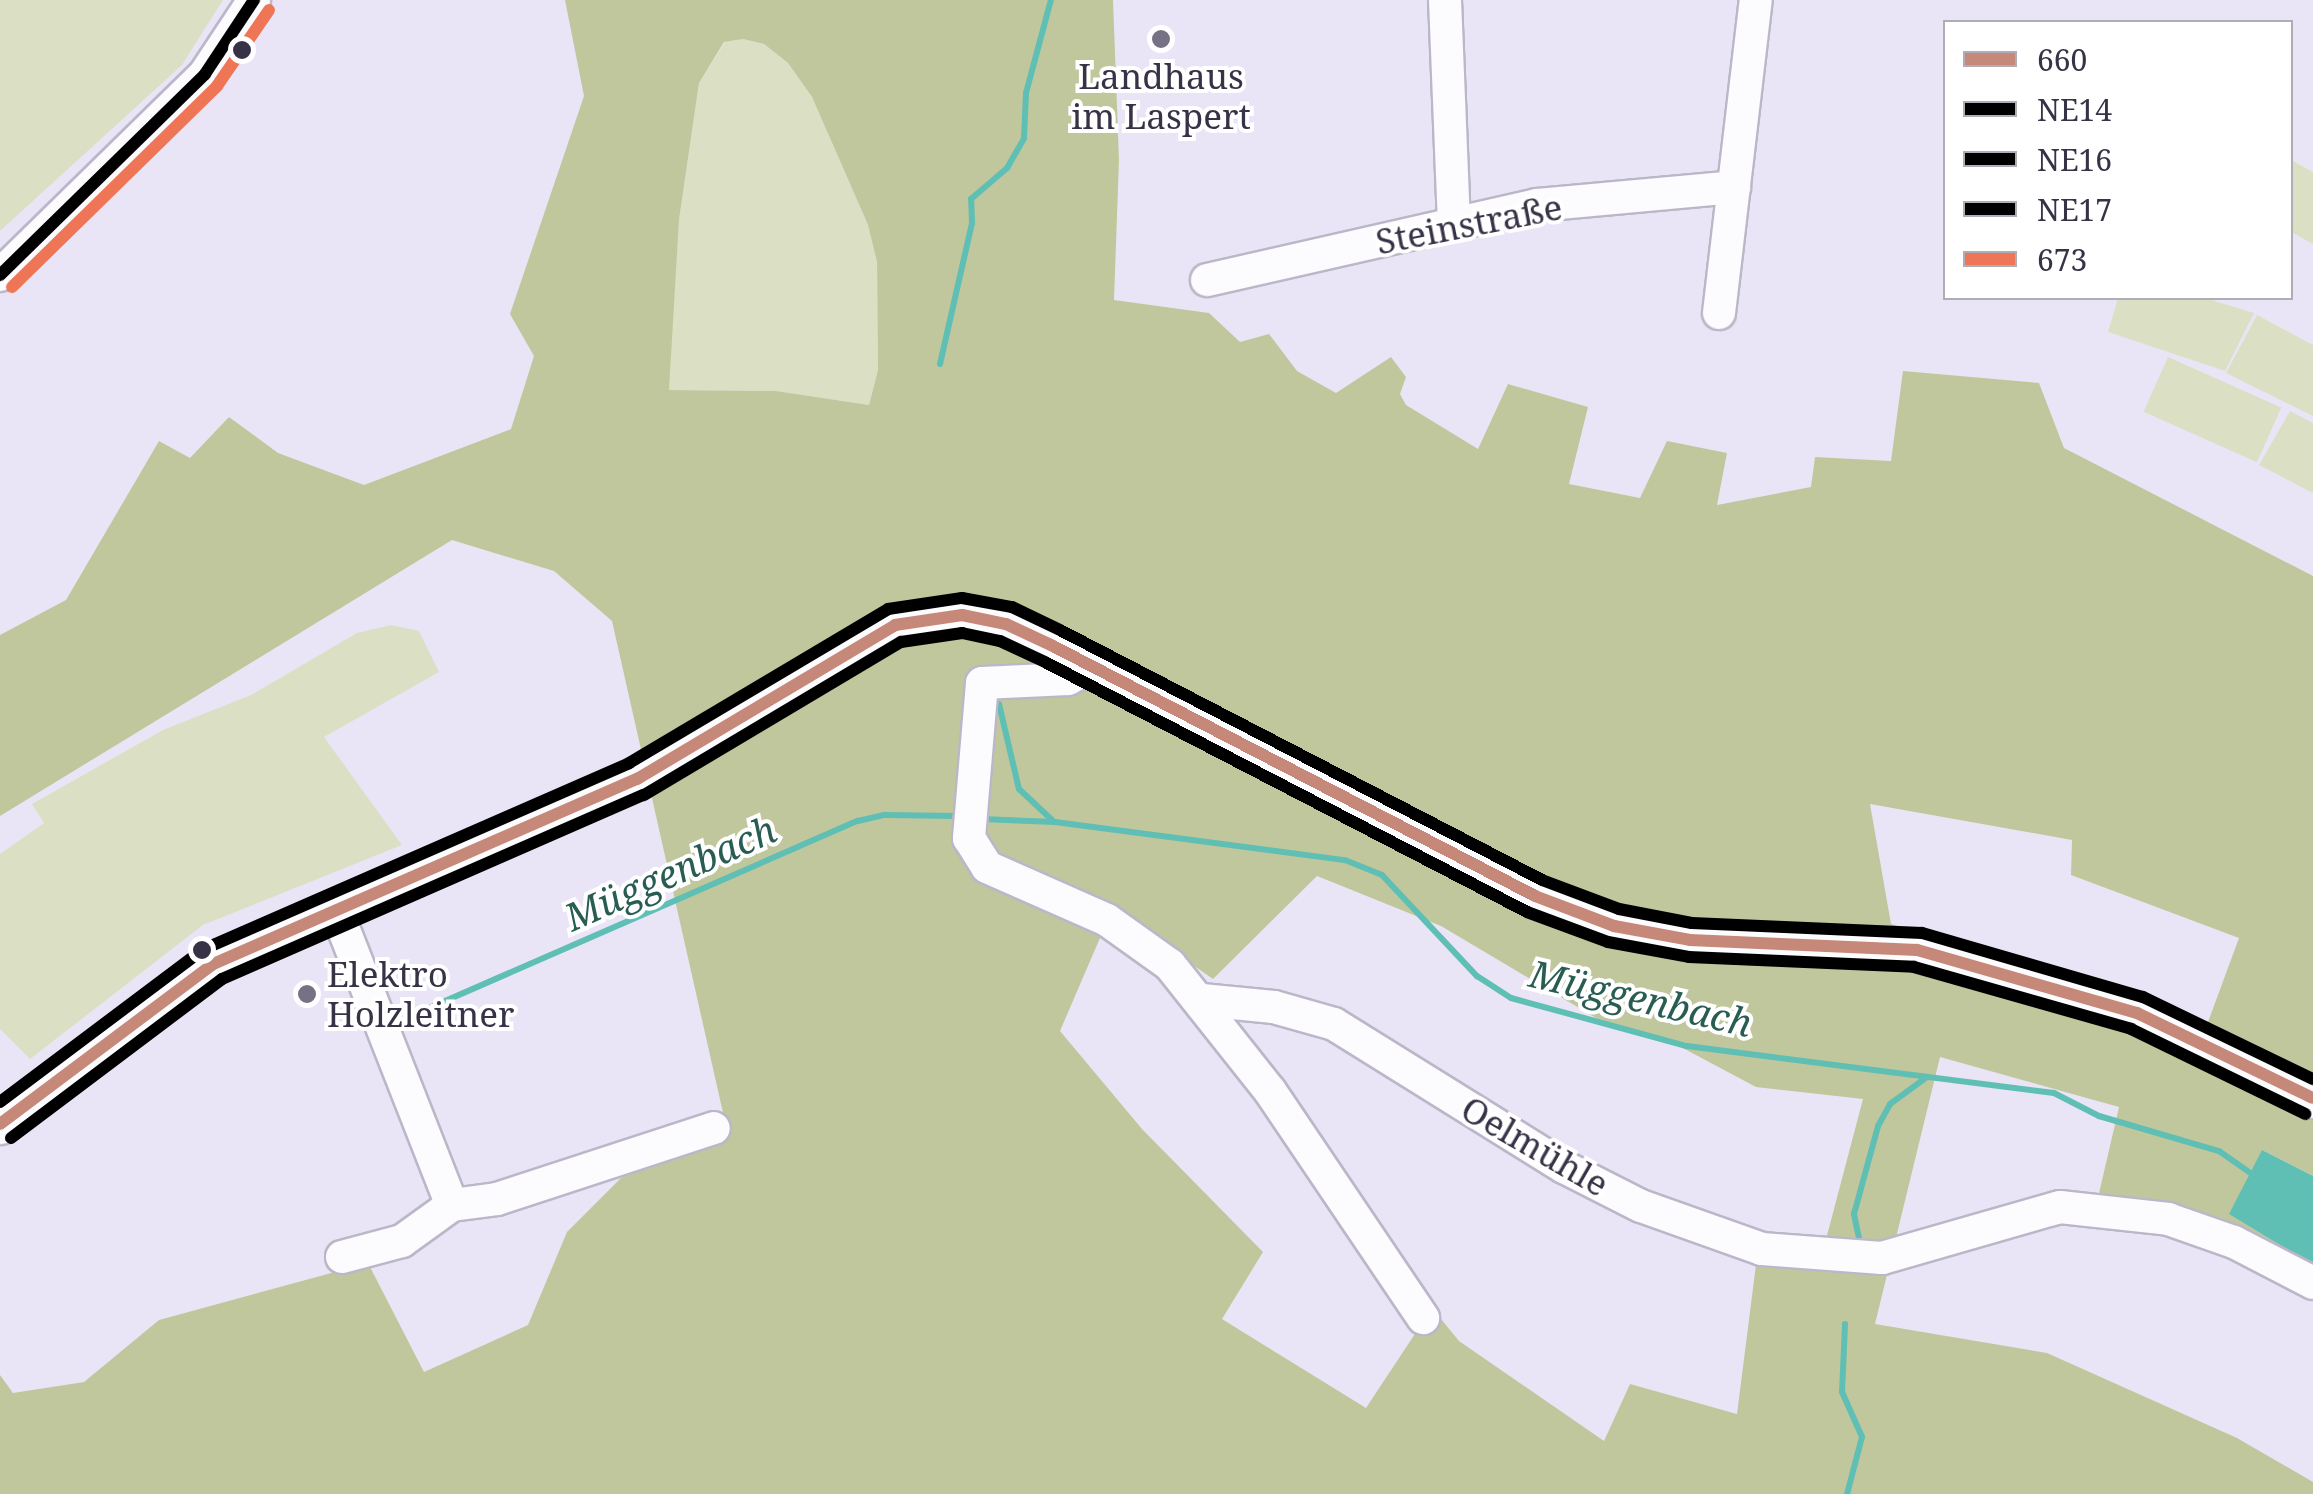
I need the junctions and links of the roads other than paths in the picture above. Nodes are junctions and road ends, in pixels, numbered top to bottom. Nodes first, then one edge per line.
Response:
1 (254, 0) edge
2 (1446, 0) edge
3 (1756, 0) edge
4 (1734, 188) junction
5 (1454, 222) junction
6 (0, 275) edge
7 (1208, 280) dead end
8 (1718, 314) dead end
9 (1090, 666) junction
10 (335, 907) junction
11 (1202, 1000) junction
12 (2313, 1098) edge
13 (0, 1124) edge
14 (714, 1128) dead end
15 (452, 1205) junction
16 (342, 1257) dead end
17 (2313, 1282) edge
18 (1423, 1318) dead end

1 - 6 street
2 - 5 street
3 - 4 street
4 - 5 street, Steinstraße
4 - 8 street
5 - 7 street, Steinstraße
9 - 10 main road
9 - 11 street
9 - 12 main road
10 - 13 main road
10 - 15 street
11 - 17 street, Oelmühle
11 - 18 street
14 - 15 street
15 - 16 street

